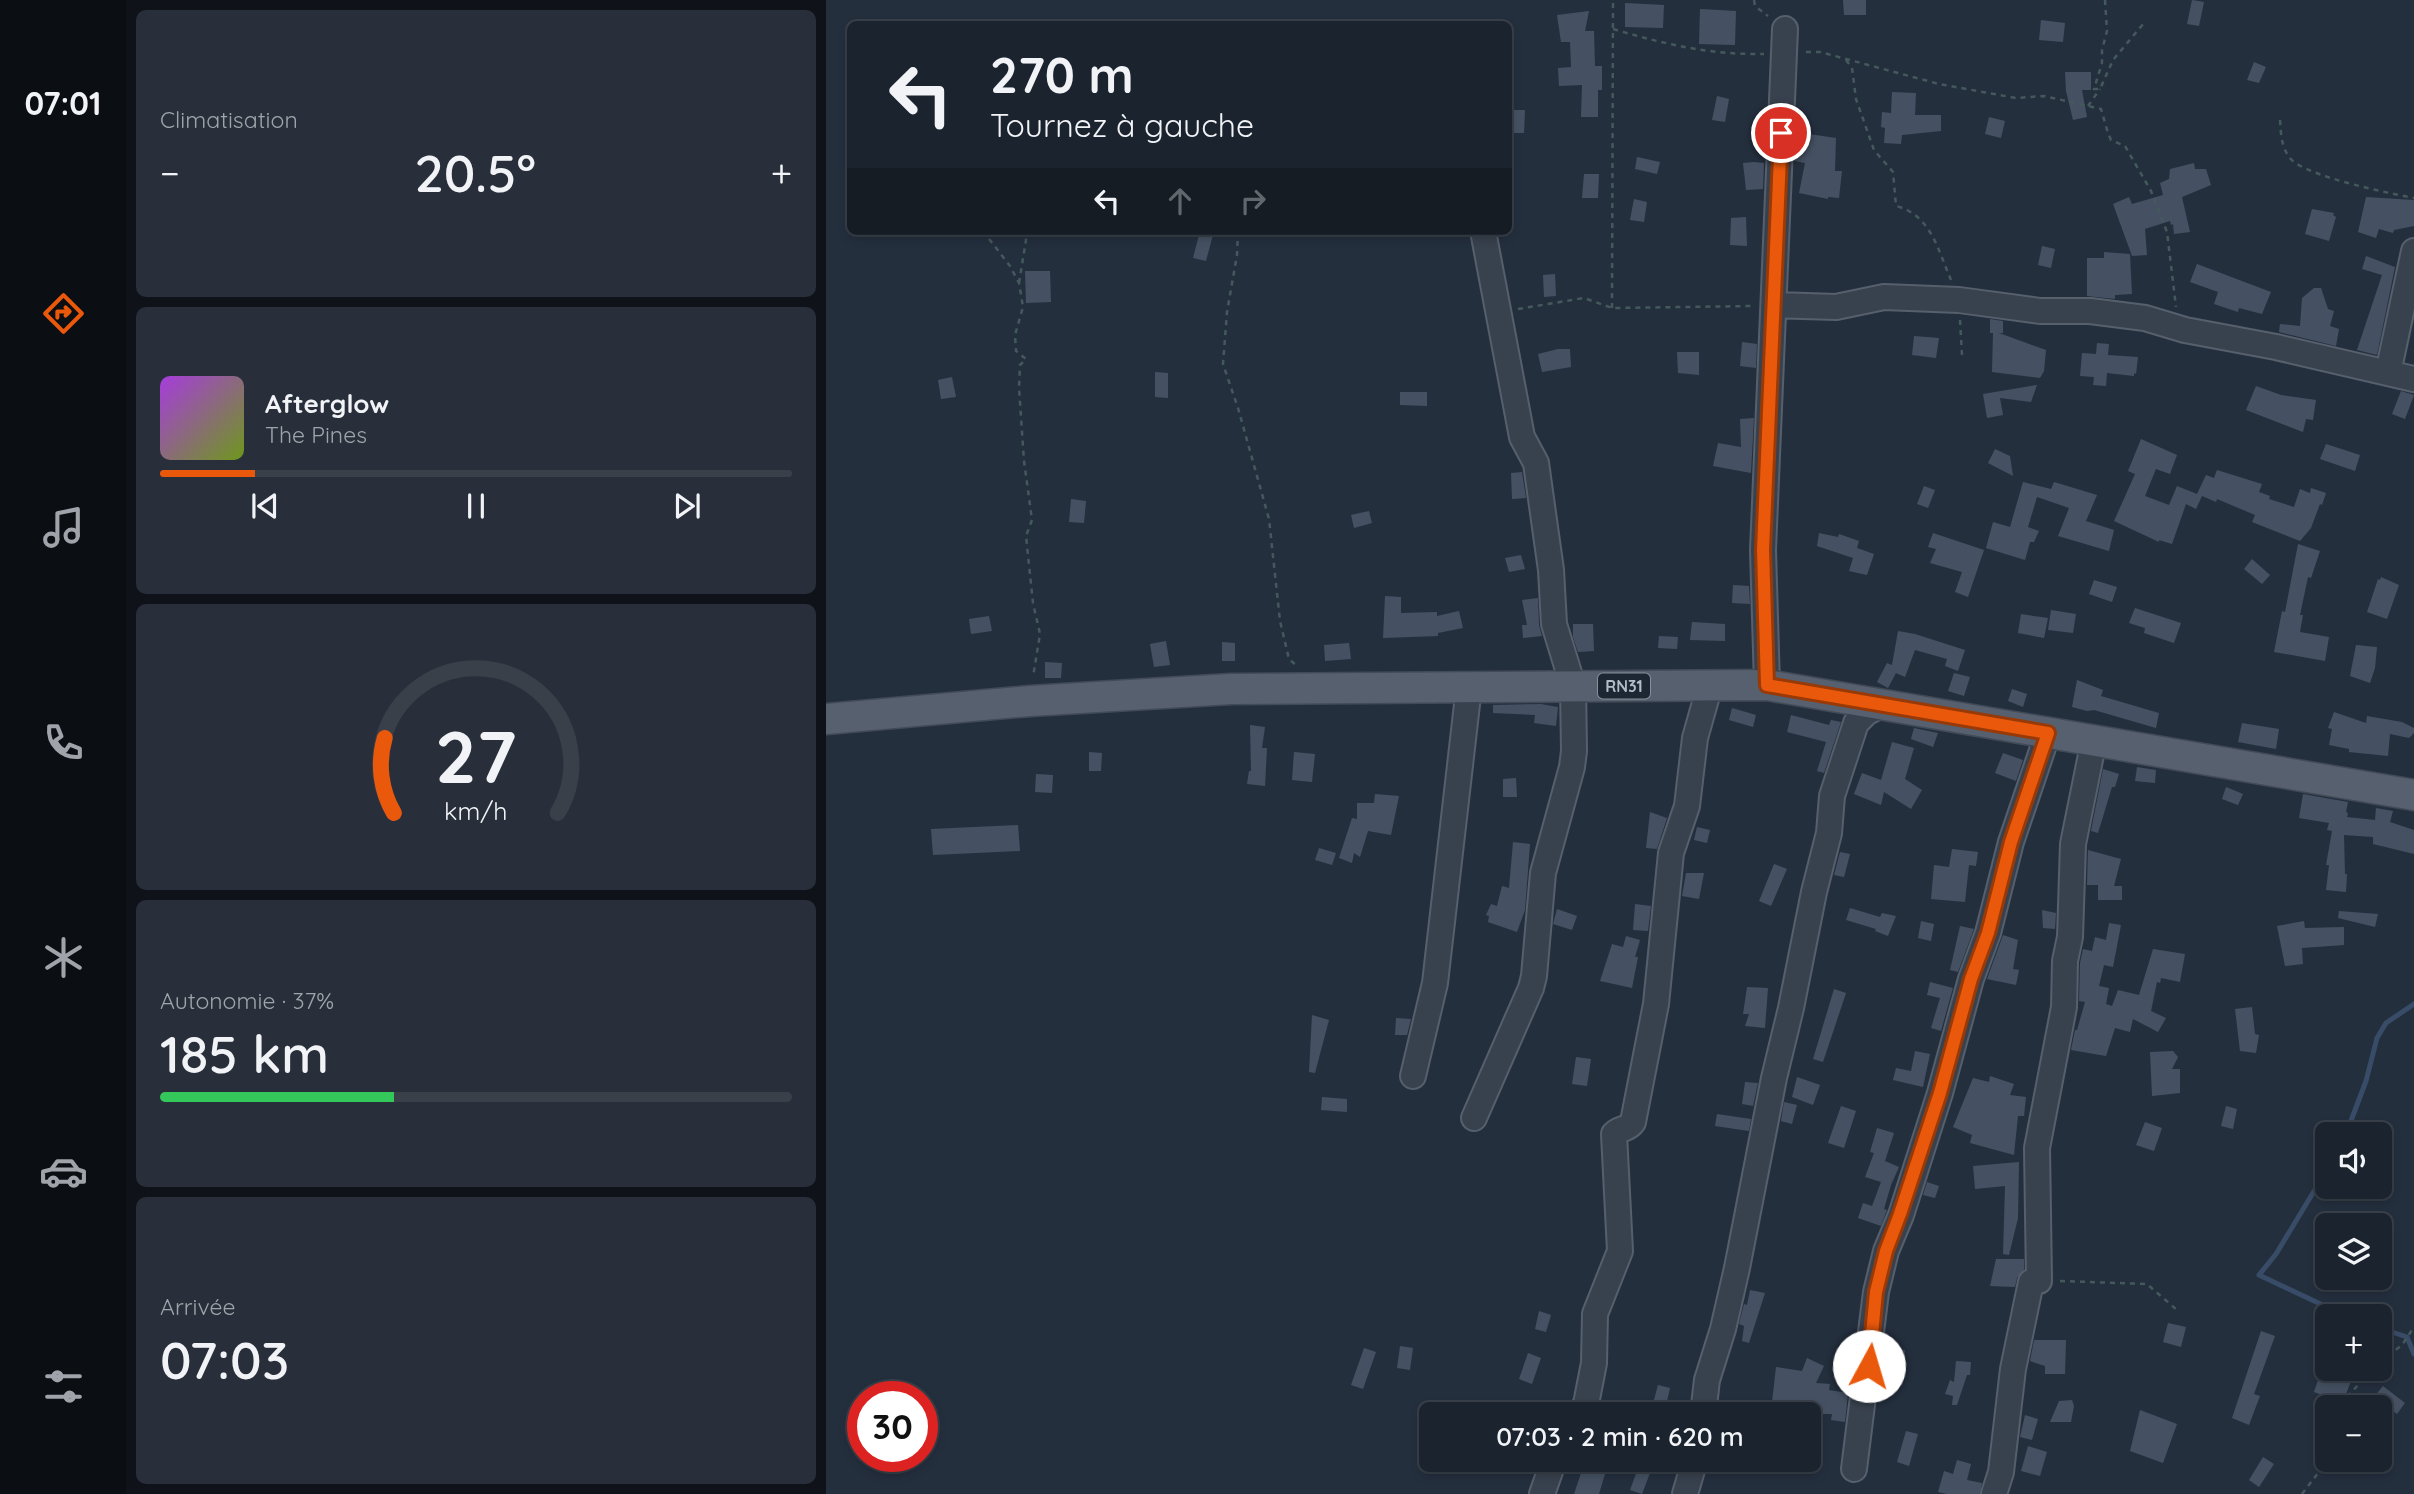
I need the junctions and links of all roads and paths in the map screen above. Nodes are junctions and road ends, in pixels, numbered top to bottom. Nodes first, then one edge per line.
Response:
1 (1614, 0) edge
2 (1755, 0) edge
3 (2105, 0) edge
4 (2144, 23) dead end
5 (1613, 29) junction
6 (1785, 29) joint
7 (1783, 53) junction
8 (1844, 58) junction
9 (2101, 89) junction
10 (2088, 106) junction
11 (2280, 120) dead end
12 (2414, 198) edge
13 (986, 235) edge
14 (1025, 235) edge
15 (1238, 235) edge
16 (1484, 235) edge
17 (2414, 251) edge
18 (1019, 283) junction
19 (1959, 300) junction
20 (1774, 306) junction
21 (1612, 308) junction
22 (1498, 313) junction
23 (2178, 328) junction
24 (1962, 355) dead end
25 (2388, 373) junction
26 (2414, 380) edge
27 (1298, 666) dead end
28 (1710, 685) junction
29 (1767, 685) junction
30 (1573, 686) junction
31 (1469, 687) junction
32 (1030, 701) junction
33 (1883, 704) junction
34 (826, 719) edge
35 (2048, 733) junction
36 (2094, 740) junction
37 (2414, 794) edge
38 (1413, 1076) dead end
39 (1474, 1118) dead end
40 (2039, 1281) junction
41 (2177, 1310) dead end
42 (2414, 1327) edge
43 (2392, 1353) edge
44 (2362, 1381) edge
45 (2350, 1395) edge
46 (1586, 1402) edge
47 (1704, 1402) edge
48 (1854, 1469) dead end
49 (1550, 1472) edge
50 (1691, 1472) edge
51 (2319, 1472) edge
52 (1542, 1494) edge
53 (1685, 1494) edge
54 (1994, 1494) edge
55 (2302, 1494) edge

1 - 5 path
2 - 6 path
3 - 9 path
4 - 9 path
5 - 7 path
5 - 21 path
6 - 7 street
7 - 8 path
7 - 20 street
8 - 10 path
8 - 19 path
9 - 10 path
10 - 23 path
11 - 12 path
13 - 18 path
14 - 18 path
15 - 27 path
16 - 22 street
17 - 25 street
18 - 32 path
19 - 20 street
19 - 23 street
19 - 24 path
20 - 21 path
20 - 29 street
21 - 22 path
22 - 30 street
23 - 25 street
25 - 26 street
28 - 29 main road, RN31
28 - 30 main road, RN31
28 - 46 street
29 - 33 main road, RN31
30 - 31 main road, RN31
30 - 39 street
31 - 32 main road, RN31
31 - 38 street
32 - 34 main road, RN31
33 - 35 main road, RN31
33 - 47 street
35 - 36 main road, RN31
35 - 48 street
36 - 37 main road, RN31
36 - 40 street
40 - 41 path
40 - 54 street
42 - 43 path
44 - 45 path
49 - 52 street
50 - 53 street
51 - 55 path

